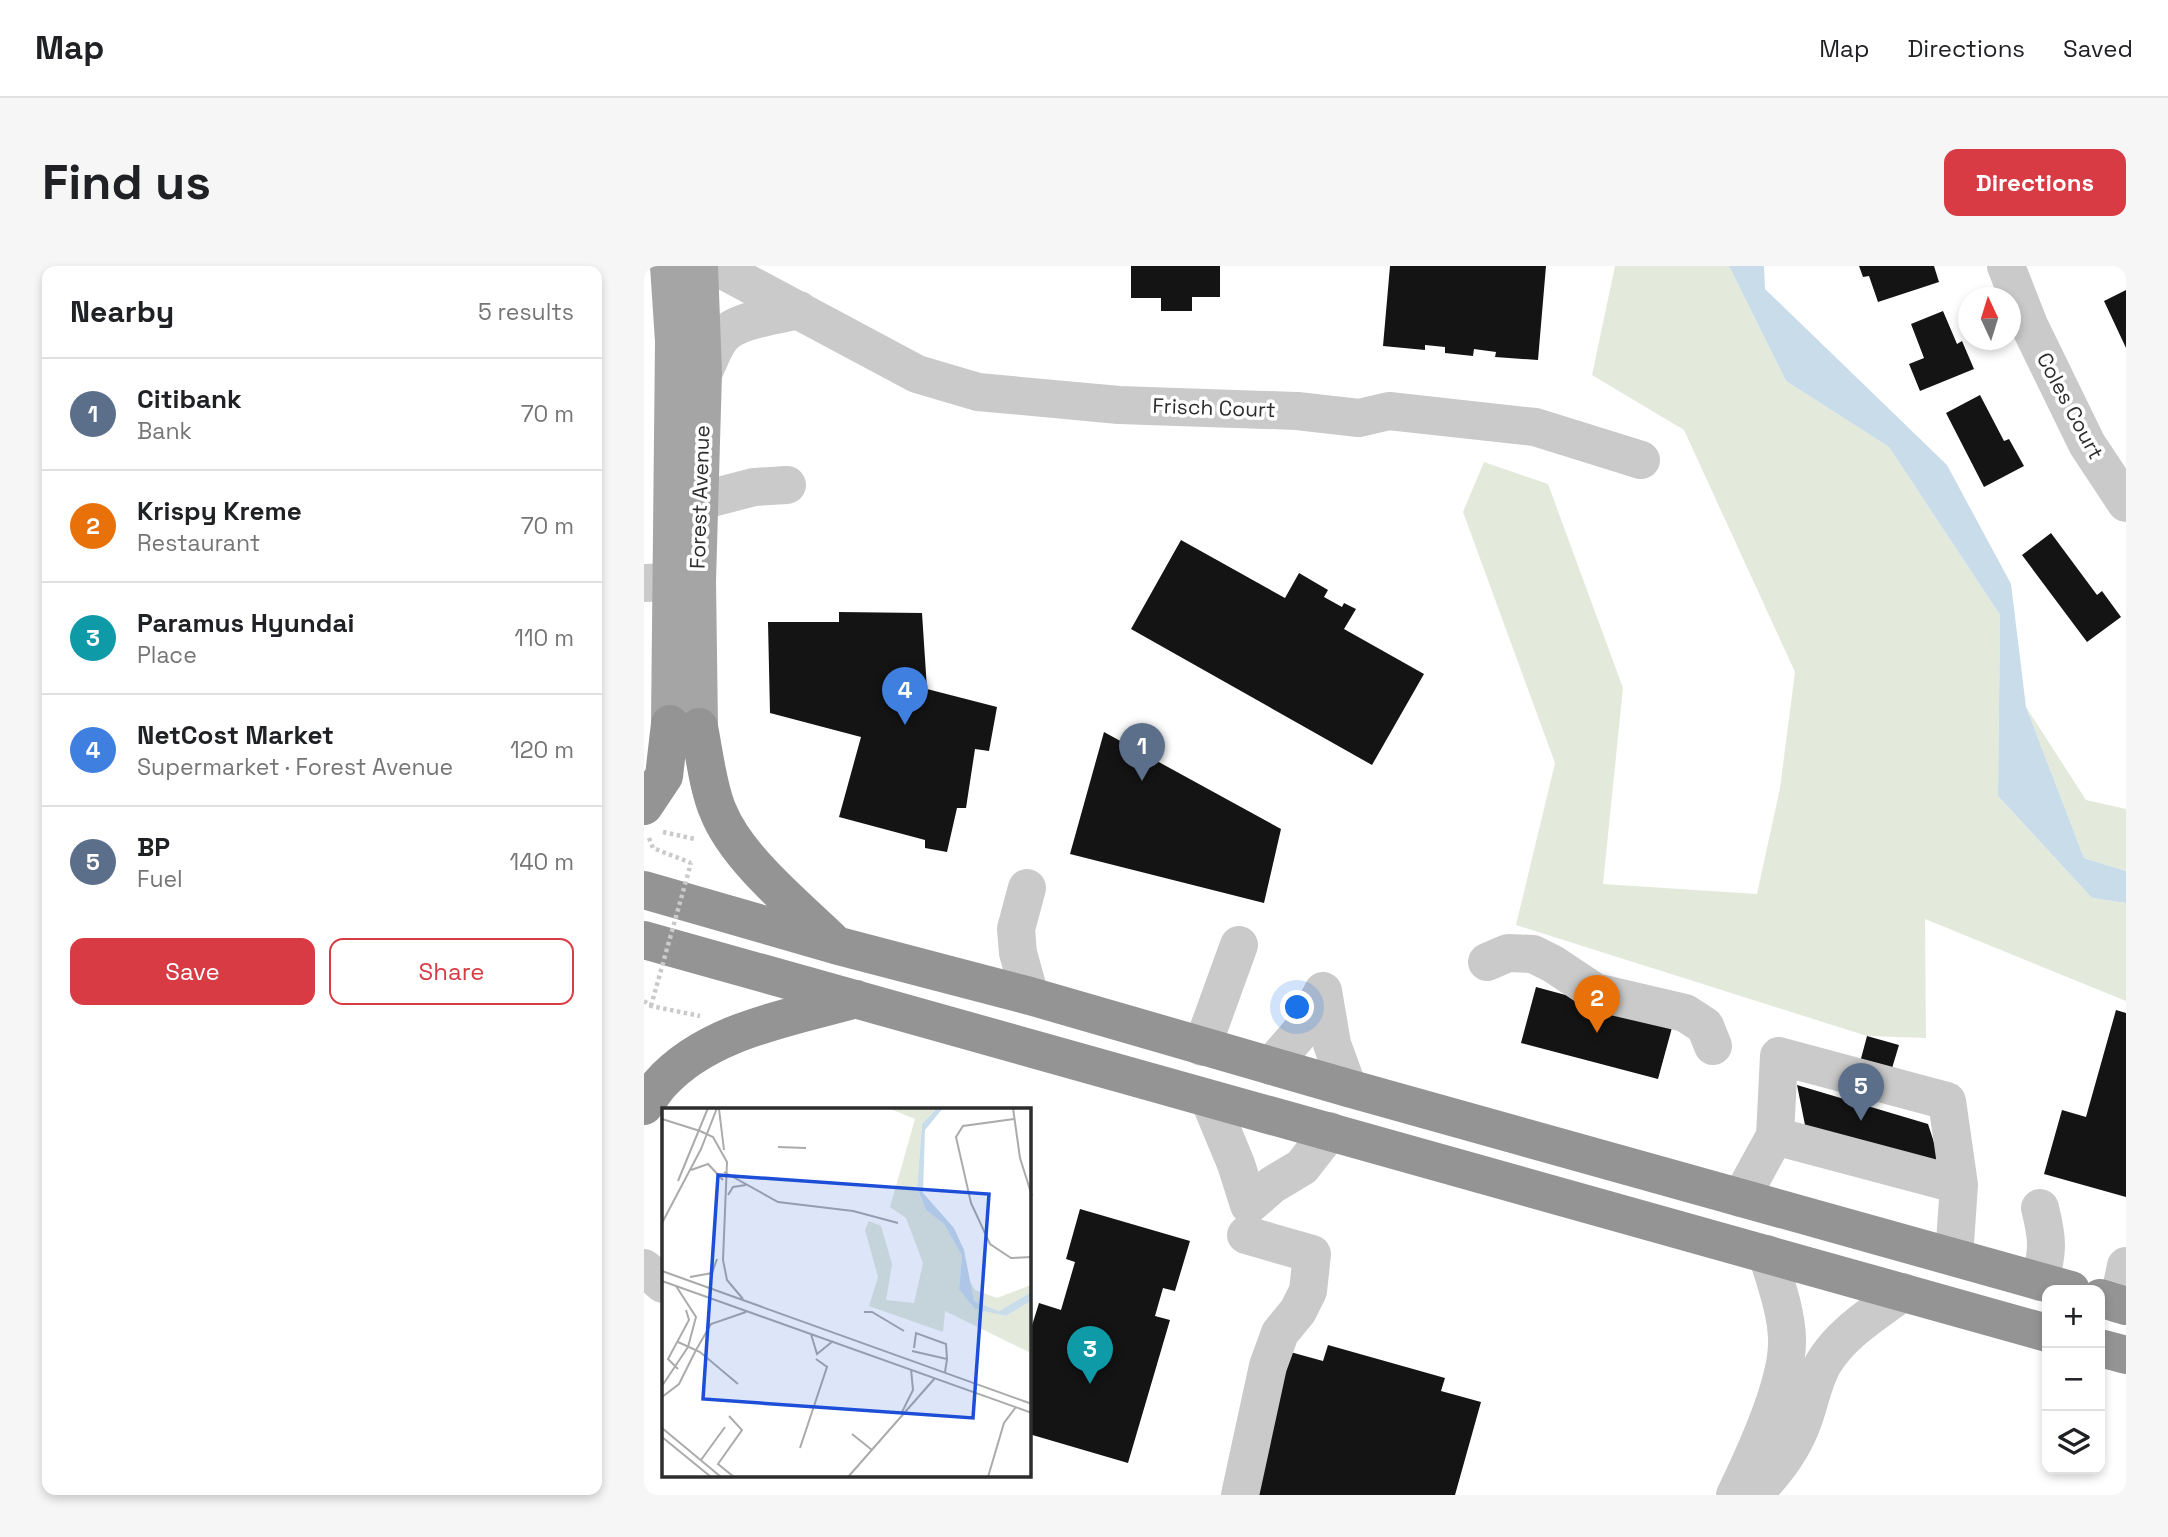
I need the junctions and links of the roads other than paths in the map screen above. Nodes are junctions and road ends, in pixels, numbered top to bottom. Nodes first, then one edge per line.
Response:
1 (699, 266) edge
2 (715, 266) edge
3 (2006, 266) edge
4 (664, 275) edge
5 (800, 310) junction
6 (703, 373) junction
7 (1641, 460) dead end
8 (787, 485) dead end
9 (700, 501) junction
10 (2126, 503) edge
11 (671, 582) edge
12 (684, 726) junction
13 (650, 818) edge
14 (1027, 888) dead end
15 (644, 890) edge
16 (644, 940) edge
17 (835, 945) junction
18 (1239, 945) dead end
19 (1487, 962) dead end
20 (1030, 996) junction
21 (856, 999) junction
22 (1202, 1046) junction
23 (1713, 1046) dead end
24 (1271, 1066) junction
25 (1348, 1088) junction
26 (1209, 1099) junction
27 (644, 1106) edge
28 (1330, 1131) junction
29 (1775, 1136) junction
30 (1959, 1185) junction
31 (1741, 1198) junction
32 (2040, 1208) dead end
33 (1246, 1235) dead end
34 (1768, 1254) junction
35 (1954, 1258) junction
36 (2126, 1266) edge
37 (2051, 1285) edge
38 (2055, 1285) edge
39 (1903, 1292) junction
40 (2115, 1303) edge
41 (2042, 1332) edge
42 (2105, 1349) edge
43 (2126, 1355) edge
44 (1240, 1495) edge
45 (1735, 1495) edge
46 (1753, 1495) edge

1 - 6 main road, Forest Avenue
2 - 5 street, Frisch Court
3 - 10 street, Coles Court
4 - 11 main road, Forest Avenue
5 - 6 street
5 - 7 street, Frisch Court
6 - 9 main road, Forest Avenue
8 - 9 street
9 - 11 main road, Forest Avenue
11 - 12 main road, Forest Avenue
12 - 13 highway
12 - 17 highway
14 - 20 street
15 - 17 highway
16 - 21 highway
17 - 20 highway
18 - 22 street
19 - 23 street
20 - 22 highway
21 - 26 highway
21 - 27 highway
22 - 24 highway
24 - 25 highway
24 - 25 street
25 - 31 highway
26 - 28 highway
26 - 28 street
28 - 34 highway
29 - 30 street
29 - 30 street
29 - 31 street
30 - 35 street
31 - 35 highway
32 - 38 street
33 - 44 street
34 - 39 highway
34 - 45 street
35 - 37 highway
36 - 40 street
39 - 41 highway
39 - 46 street
42 - 43 highway

